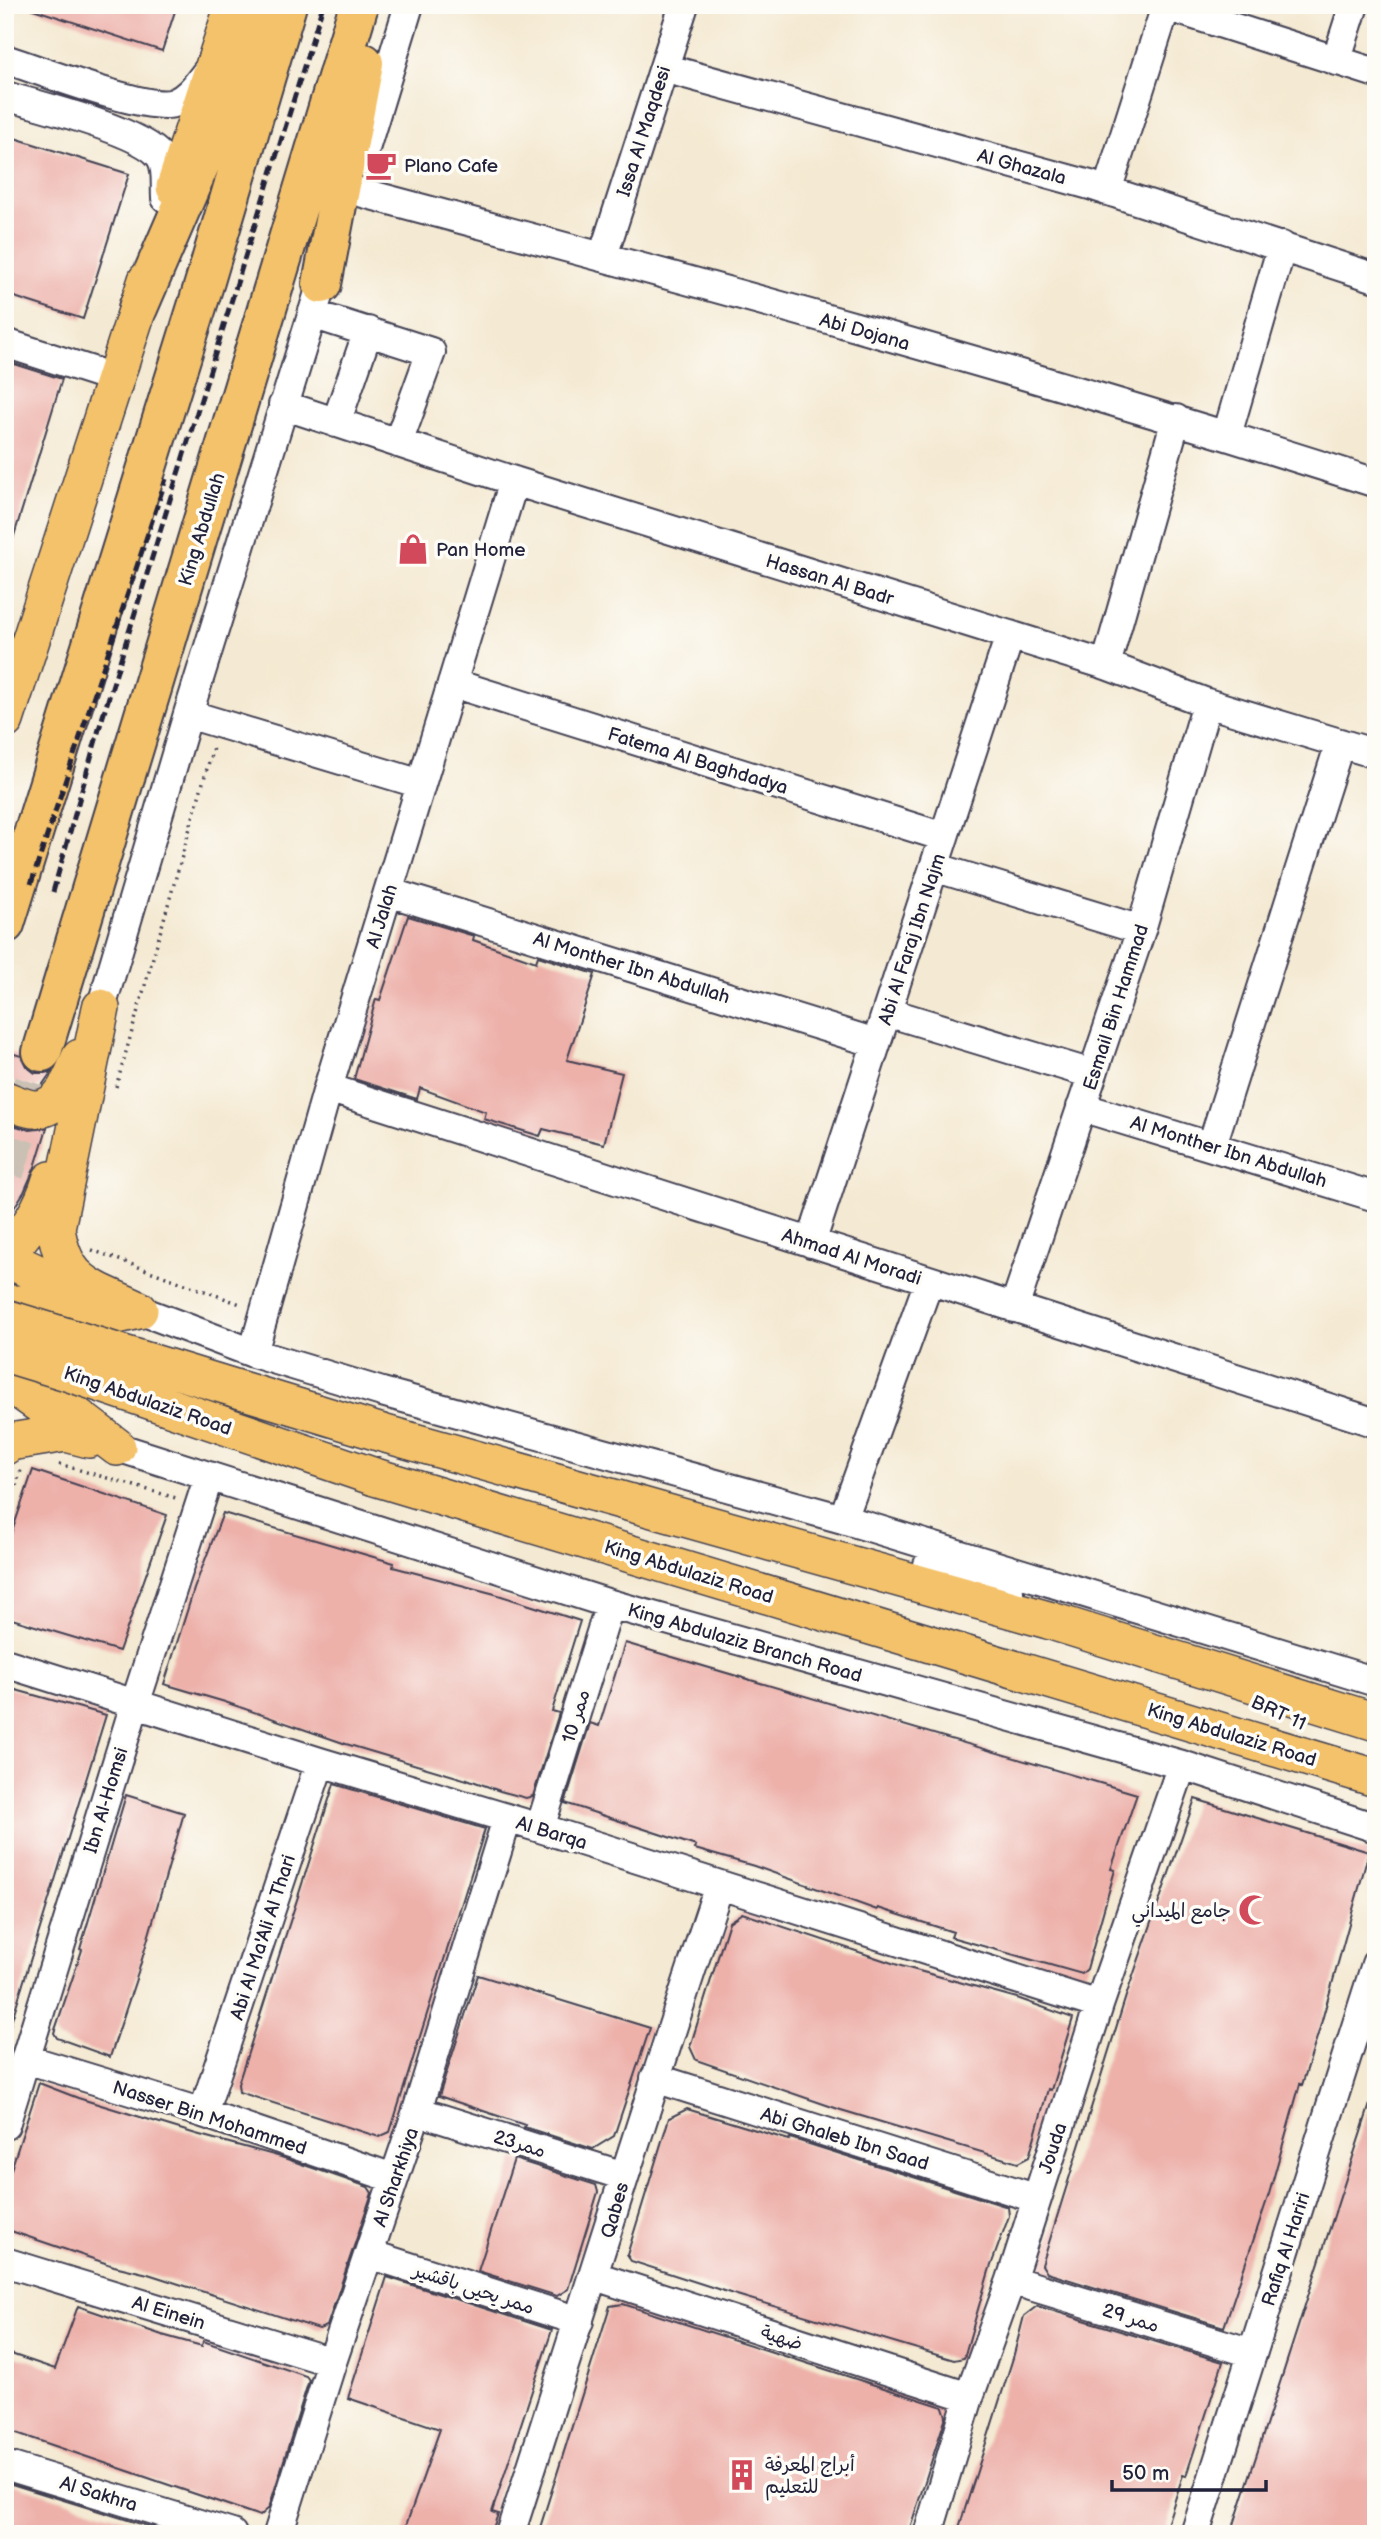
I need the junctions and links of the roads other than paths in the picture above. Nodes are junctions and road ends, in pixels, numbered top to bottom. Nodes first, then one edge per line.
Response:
1 (234, 5) edge
2 (269, 5) edge
3 (287, 5) edge
4 (359, 5) edge
5 (374, 5) edge
6 (409, 5) edge
7 (684, 5) edge
8 (1353, 5) edge
9 (1165, 6) edge
10 (5, 59) edge
11 (215, 61) junction
12 (1336, 61) junction
13 (664, 68) junction
14 (1376, 74) edge
15 (90, 88) junction
16 (5, 96) edge
17 (81, 118) junction
18 (352, 191) junction
19 (1107, 191) junction
20 (166, 214) junction
21 (1282, 246) junction
22 (603, 256) junction
23 (1376, 278) edge
24 (317, 299) junction
25 (138, 308) junction
26 (368, 331) junction
27 (5, 342) edge
28 (117, 379) junction
29 (283, 405) junction
30 (1176, 419) junction
31 (336, 423) junction
32 (1227, 435) junction
33 (398, 443) junction
34 (514, 481) junction
35 (1376, 483) edge
36 (1010, 635) junction
37 (1106, 664) junction
38 (452, 683) junction
39 (1207, 703) junction
40 (188, 713) junction
41 (5, 720) edge
42 (1340, 743) junction
43 (1376, 754) edge
44 (421, 784) junction
45 (944, 837) junction
46 (934, 867) junction
47 (388, 892) junction
48 (5, 924) edge
49 (1141, 930) junction
50 (101, 1007) junction
51 (887, 1012) junction
52 (876, 1043) junction
53 (42, 1052) tunnel mouth
54 (1093, 1074) junction
55 (328, 1088) junction
56 (5, 1100) edge
57 (1081, 1107) junction
58 (1212, 1145) junction
59 (1376, 1197) edge
60 (811, 1243) junction
61 (5, 1252) edge
62 (5, 1258) edge
63 (929, 1281) junction
64 (5, 1305) edge
65 (1014, 1308) junction
66 (139, 1310) junction
67 (5, 1318) edge
68 (5, 1353) edge
69 (253, 1353) junction
70 (5, 1380) edge
71 (5, 1405) edge
72 (1376, 1423) edge
73 (68, 1426) junction
74 (117, 1447) junction
75 (14, 1456) edge
76 (209, 1476) junction
77 (732, 1490) junction
78 (843, 1519) junction
79 (610, 1604) junction
80 (1048, 1620) junction
81 (5, 1663) edge
82 (1187, 1665) junction
83 (1376, 1682) edge
84 (135, 1704) junction
85 (1376, 1721) edge
86 (1376, 1748) edge
87 (320, 1762) junction
88 (1182, 1765) junction
89 (1376, 1778) edge
90 (507, 1819) junction
91 (540, 1828) junction
92 (1376, 1828) edge
93 (719, 1886) junction
94 (1376, 1964) edge
95 (1099, 2005) junction
96 (26, 2059) junction
97 (655, 2078) junction
98 (417, 2111) junction
99 (203, 2113) junction
100 (5, 2125) edge
101 (624, 2176) junction
102 (393, 2178) junction
103 (1035, 2198) junction
104 (369, 2254) junction
105 (5, 2262) edge
106 (594, 2276) junction
107 (1011, 2280) junction
108 (579, 2321) junction
109 (1252, 2353) junction
110 (332, 2362) junction
111 (969, 2397) junction
112 (5, 2465) edge
113 (232, 2534) edge
114 (278, 2534) edge
115 (510, 2534) edge
116 (928, 2534) edge
117 (1195, 2534) edge

1 - 11 main road
2 - 25 highway
3 - 48 highway
4 - 53 highway, King Abdullah
5 - 24 highway
6 - 18 street
7 - 13 street, Issa Al Maqdesi
8 - 12 street
9 - 12 street
9 - 19 street
10 - 15 street
11 - 15 street
11 - 20 main road
12 - 14 street
13 - 19 street, Al Ghazala
13 - 22 street, Issa Al Maqdesi
15 - 17 street
16 - 17 street
17 - 20 street
18 - 22 street, Abi Dojana
18 - 24 street
19 - 21 street, Al Ghazala
20 - 25 main road
21 - 23 street, Al Ghazala
21 - 32 street
22 - 30 street, Abi Dojana
24 - 26 street
24 - 29 street
25 - 28 main road
26 - 31 street
26 - 33 street
27 - 28 street
28 - 41 main road
29 - 31 street, Hassan Al Badr
29 - 40 street
30 - 32 street, Abi Dojana
30 - 37 street
31 - 33 street, Hassan Al Badr
32 - 35 street, Abi Dojana
33 - 34 street, Hassan Al Badr
34 - 36 street, Hassan Al Badr
34 - 38 street, Al Jalah
36 - 37 street, Hassan Al Badr
36 - 45 street, Abi Al Faraj Ibn Najm
37 - 39 street, Hassan Al Badr
38 - 44 street, Al Jalah
38 - 45 street, Fatema Al Baghdadya
39 - 42 street, Hassan Al Badr
39 - 49 street, Esmail Bin Hammad
40 - 44 street
40 - 50 street
42 - 43 street, Hassan Al Badr
42 - 58 street
44 - 47 street, Al Jalah
45 - 46 street, Abi Al Faraj Ibn Najm
46 - 49 street
46 - 51 street, Abi Al Faraj Ibn Najm
47 - 52 street, Al Monther Ibn Abdullah
47 - 55 street, Al Jalah
49 - 54 street, Esmail Bin Hammad
50 - 56 main road
50 - 61 main road
50 - 66 main road
51 - 52 street, Abi Al Faraj Ibn Najm
51 - 54 street
52 - 60 street, Abi Al Faraj Ibn Najm
54 - 57 street, Esmail Bin Hammad
55 - 60 street, Ahmad Al Moradi
55 - 69 street, Al Jalah
57 - 58 street, Al Monther Ibn Abdullah
57 - 65 street, Esmail Bin Hammad
58 - 59 street, Al Monther Ibn Abdullah
60 - 63 street, Ahmad Al Moradi
62 - 66 main road
63 - 65 street, Ahmad Al Moradi
63 - 78 street
64 - 66 main road
65 - 72 street, Ahmad Al Moradi
66 - 69 street
66 - 74 main road
67 - 80 main road, King Abdulaziz Road, bridge
68 - 89 main road, King Abdulaziz Road, bridge
69 - 77 street
70 - 73 main road
71 - 73 main road
73 - 74 main road
74 - 75 main road
74 - 76 street, King Abdulaziz Branch Road
76 - 79 street, King Abdulaziz Branch Road
76 - 84 street, Ibn Al-Homsi
77 - 78 street
77 - 80 street
78 - 83 street
79 - 88 street, King Abdulaziz Branch Road
79 - 91 street, ممر 10
80 - 82 main road, King Abdulaziz Road
81 - 84 street, Al Barqa
82 - 85 main road, King Abdulaziz Road
82 - 86 main road, BRT 11
84 - 87 street, Al Barqa
84 - 96 street, Ibn Al-Homsi
87 - 90 street, Al Barqa
87 - 99 street, Abi Al Ma'Ali Al Thari
88 - 92 street, King Abdulaziz Branch Road
88 - 95 street, Jouda
90 - 91 street, Al Barqa
90 - 98 street, Al Sharkhiya
91 - 93 street, Al Barqa
93 - 95 street, Al Barqa
93 - 97 street, Qabes
94 - 109 street, Rafiq Al Hariri
95 - 103 street, Jouda
96 - 99 street, Nasser Bin Mohammed
96 - 100 street, Ibn Al-Homsi
97 - 101 street, Qabes
97 - 103 street, Abi Ghaleb Ibn Saad
98 - 101 street, ممر23
98 - 102 street, Al Sharkhiya
99 - 102 street, Nasser Bin Mohammed
101 - 106 street, Qabes
102 - 104 street, Al Sharkhiya
103 - 107 street, Jouda
104 - 108 street, ممر يحيى باقشير
104 - 110 street, Al Sharkhiya
105 - 110 street, Al Einein
106 - 108 street, Qabes
106 - 111 street, ضهية
107 - 109 street, ممر 29
107 - 111 street, Jouda
108 - 115 street, Qabes
109 - 117 street, Rafiq Al Hariri
110 - 114 street, Al Sharkhiya
111 - 116 street, Jouda
112 - 113 street, Al Sakhra

